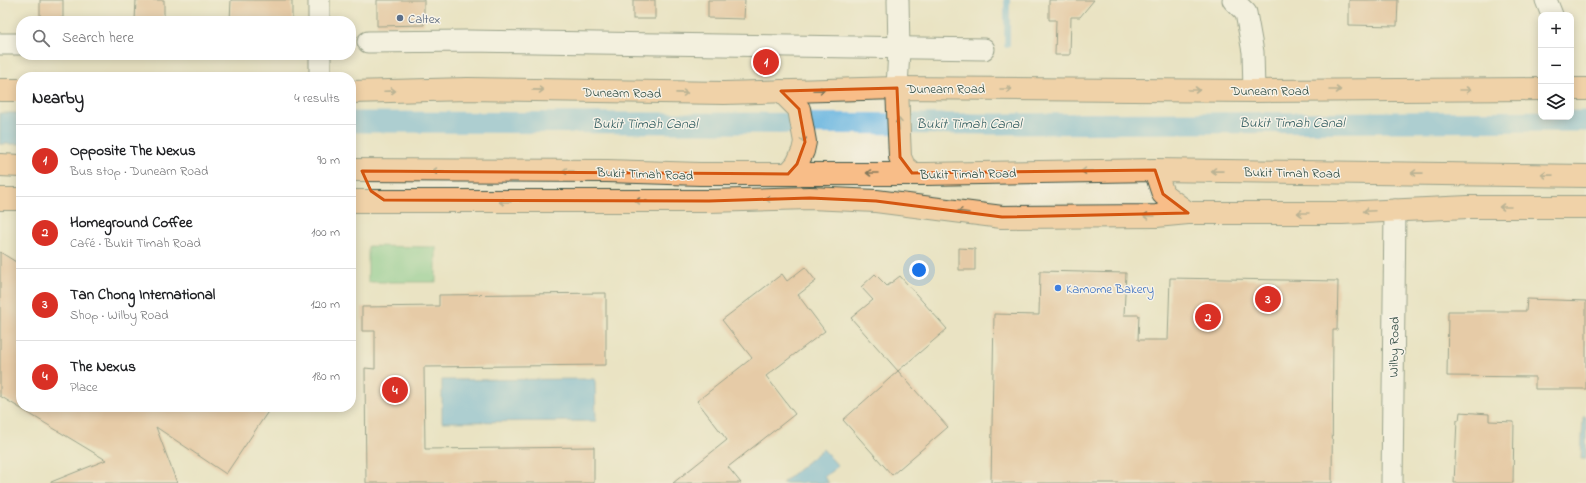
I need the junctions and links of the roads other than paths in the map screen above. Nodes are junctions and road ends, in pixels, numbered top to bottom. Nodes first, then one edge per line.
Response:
1 (319, 0) edge
2 (898, 0) edge
3 (1233, 0) edge
4 (1546, 0) edge
5 (1551, 12) edge
6 (319, 16) edge
7 (368, 42) dead end
8 (0, 44) edge
9 (16, 44) edge
10 (899, 49) junction
11 (984, 49) dead end
12 (320, 60) edge
13 (320, 72) edge
14 (897, 88) junction
15 (1538, 89) edge
16 (1574, 89) edge
17 (1586, 89) edge
18 (0, 90) edge
19 (16, 90) edge
20 (1254, 91) junction
21 (356, 92) edge
22 (781, 92) junction
23 (0, 165) edge
24 (16, 166) edge
25 (1155, 170) junction
26 (357, 171) edge
27 (912, 173) junction
28 (788, 174) junction
29 (1586, 176) edge
30 (0, 199) edge
31 (16, 200) edge
32 (384, 200) junction
33 (356, 201) edge
34 (1586, 207) edge
35 (1395, 210) junction
36 (1188, 213) junction
37 (1392, 483) edge

1 - 6 street
2 - 10 street
3 - 20 street
4 - 5 street
7 - 10 street
8 - 9 street
10 - 11 street
10 - 14 street
12 - 13 street
14 -> 20 highway, Dunearn Road
22 -> 14 highway, Dunearn Road
27 -> 14 highway
20 -> 15 highway, Dunearn Road
16 - 17 highway
18 - 19 highway
21 -> 22 highway, Dunearn Road
22 -> 28 highway
23 - 24 highway
25 -> 27 highway, Bukit Timah Road
29 -> 25 highway, Bukit Timah Road
25 - 36 highway
28 -> 26 highway, Bukit Timah Road
26 - 32 highway
27 -> 28 highway, Bukit Timah Road
30 - 31 highway
32 - 33 highway
36 -> 32 highway
34 -> 35 highway
35 -> 36 highway
35 - 37 street, Wilby Road

